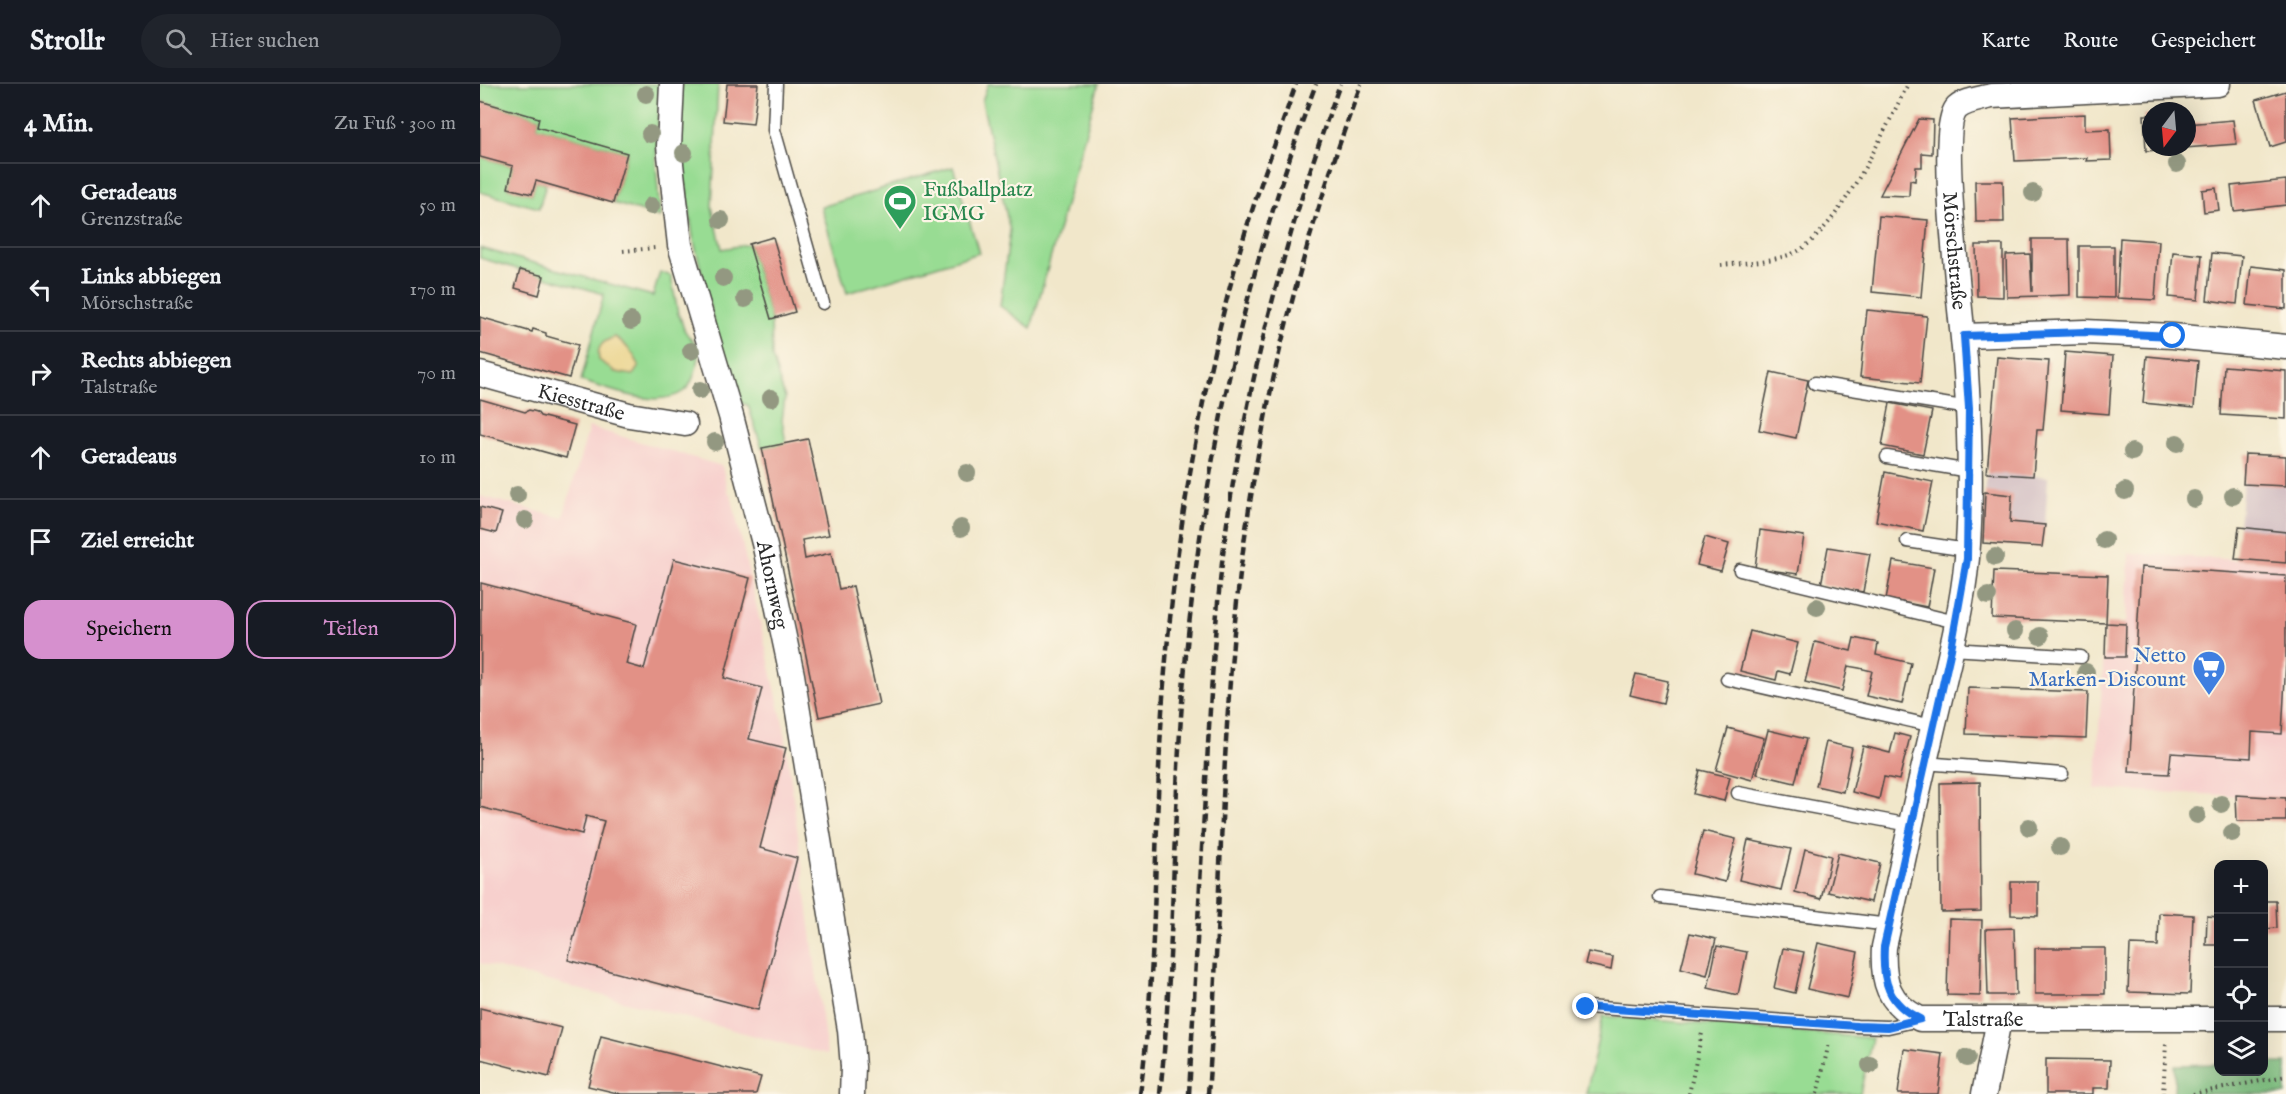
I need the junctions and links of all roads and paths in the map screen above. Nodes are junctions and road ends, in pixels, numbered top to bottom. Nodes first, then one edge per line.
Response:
1 (672, 84) edge
2 (776, 84) edge
3 (1908, 84) edge
4 (2218, 84) edge
5 (1721, 265) dead end
6 (823, 303) dead end
7 (1964, 336) junction
8 (2286, 347) edge
9 (480, 374) edge
10 (1815, 383) dead end
11 (1969, 408) junction
12 (685, 424) dead end
13 (1887, 457) dead end
14 (1969, 471) junction
15 (1907, 541) dead end
16 (1967, 550) junction
17 (1740, 570) dead end
18 (1956, 622) junction
19 (1951, 649) junction
20 (2081, 657) dead end
21 (1727, 679) dead end
22 (1933, 726) junction
23 (1924, 763) junction
24 (2062, 774) dead end
25 (1738, 793) dead end
26 (1910, 825) junction
27 (1660, 897) dead end
28 (1889, 924) junction
29 (1586, 1007) dead end
30 (1705, 1016) junction
31 (2286, 1018) edge
32 (1920, 1019) junction
33 (2167, 1019) junction
34 (2214, 1019) edge
35 (2268, 1019) edge
36 (2000, 1020) junction
37 (1833, 1024) junction
38 (2286, 1076) edge
39 (852, 1094) edge
40 (1689, 1094) edge
41 (1817, 1094) edge
42 (1984, 1094) edge
43 (2163, 1094) edge
44 (2193, 1094) edge

1 - 39 street, Ahornweg
2 - 6 lane
3 - 5 path
4 - 7 street, Mörschstraße
7 - 8 street
7 - 11 street, Mörschstraße
9 - 12 street, Kiesstraße
10 - 11 lane
11 - 14 street, Mörschstraße
13 - 14 lane
14 - 16 street, Mörschstraße
15 - 16 lane
16 - 18 street, Mörschstraße
17 - 18 lane
18 - 19 street, Mörschstraße
19 - 20 lane
19 - 22 street, Mörschstraße
21 - 22 lane
22 - 23 street, Mörschstraße
23 - 24 lane
23 - 26 street, Mörschstraße
25 - 26 lane
26 - 28 street, Mörschstraße
27 - 28 lane
28 - 32 street, Mörschstraße
29 - 30 lane, Talstraße
30 - 37 lane, Talstraße
30 - 40 path
31 - 35 street
32 - 36 street, Talstraße
32 - 37 lane, Talstraße
33 - 34 street, Talstraße
33 - 36 street, Talstraße
33 - 43 path
36 - 42 street
37 - 41 path
38 - 44 path

